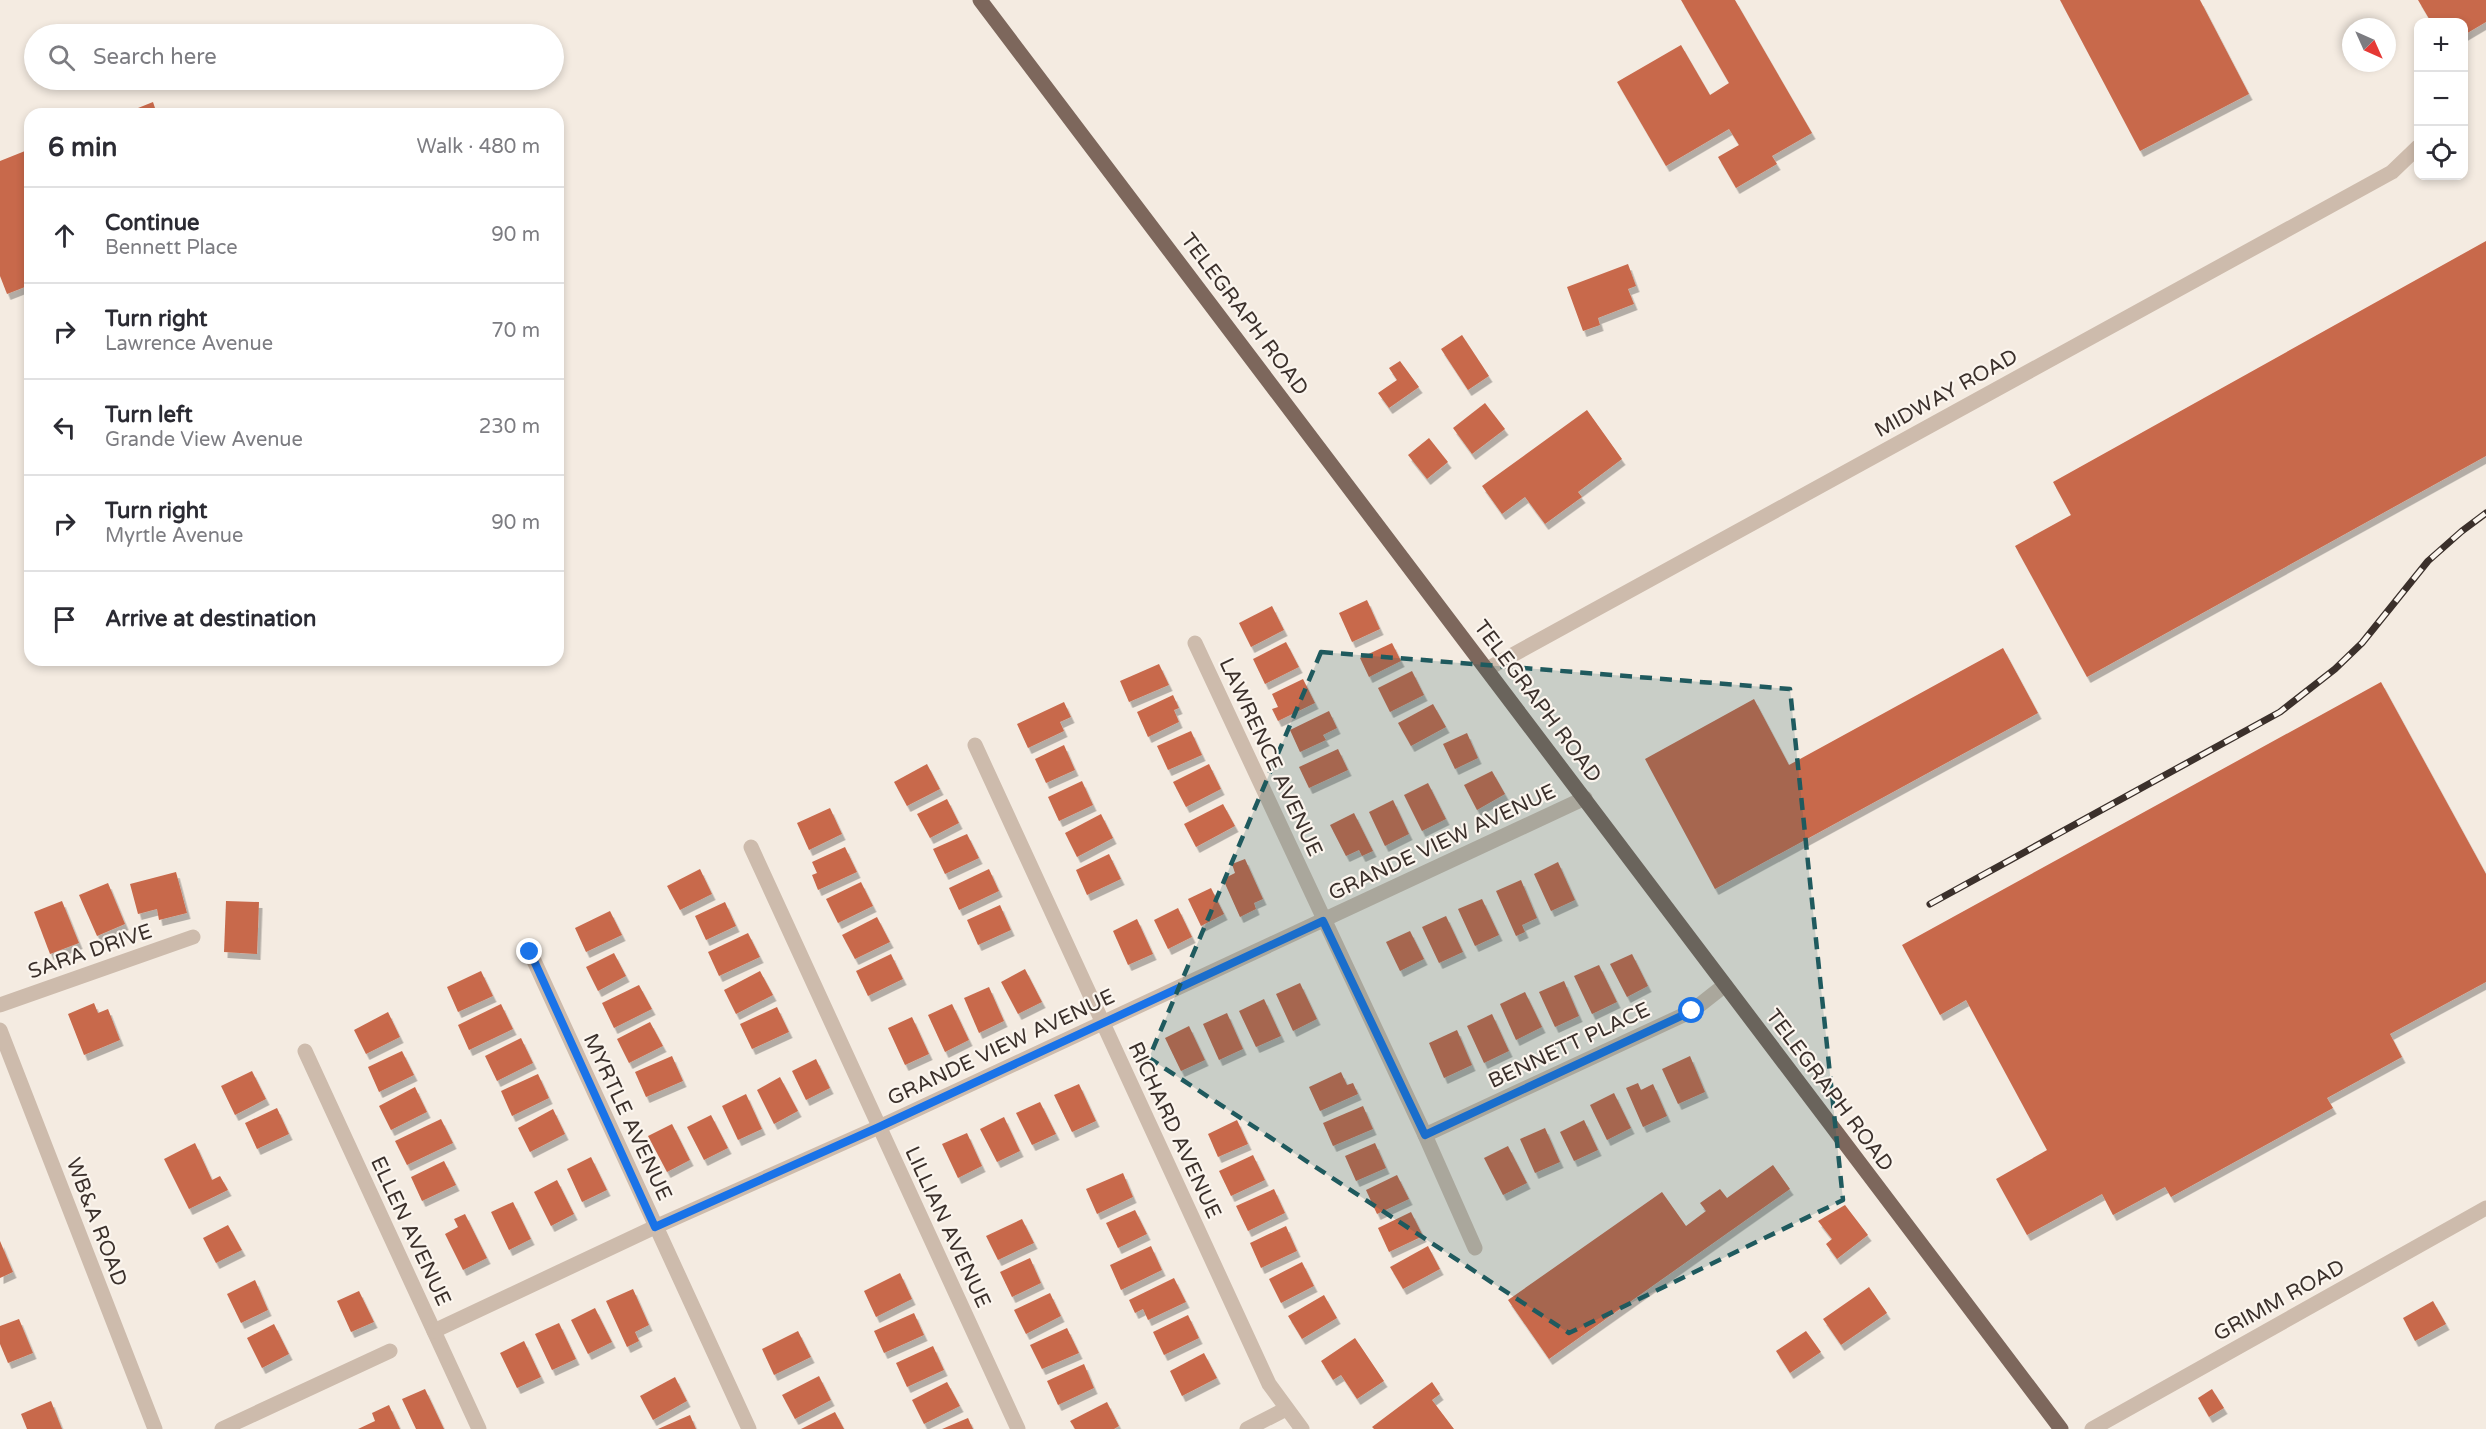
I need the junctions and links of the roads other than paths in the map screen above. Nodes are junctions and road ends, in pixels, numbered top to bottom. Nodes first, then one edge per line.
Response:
1 (980, 0) edge
2 (2414, 151) edge
3 (1196, 643) dead end
4 (1487, 669) junction
5 (975, 745) dead end
6 (1585, 798) junction
7 (751, 847) dead end
8 (1323, 921) junction
9 (193, 937) dead end
10 (530, 952) dead end
11 (1725, 985) junction
12 (0, 1005) edge
13 (1102, 1023) junction
14 (0, 1030) edge
15 (305, 1051) dead end
16 (879, 1127) junction
17 (1425, 1135) junction
18 (2486, 1208) edge
19 (655, 1227) junction
20 (1475, 1248) dead end
21 (434, 1331) junction
22 (390, 1351) dead end
23 (1286, 1409) junction
24 (155, 1429) edge
25 (222, 1429) edge
26 (479, 1429) edge
27 (749, 1429) edge
28 (1018, 1429) edge
29 (1247, 1429) edge
30 (1302, 1429) edge
31 (2061, 1429) edge
32 (2092, 1429) edge

1 - 4 main road, TELEGRAPH ROAD
2 - 4 street, MIDWAY ROAD
3 - 8 street, LAWRENCE AVENUE
4 - 6 main road, TELEGRAPH ROAD
5 - 13 street, RICHARD AVENUE
6 - 8 street, GRANDE VIEW AVENUE
6 - 11 main road, TELEGRAPH ROAD
7 - 16 street, LILLIAN AVENUE
8 - 13 street, GRANDE VIEW AVENUE
8 - 17 street, LAWRENCE AVENUE
9 - 12 street, SARA DRIVE
10 - 19 street, MYRTLE AVENUE
11 - 17 street, BENNETT PLACE
11 - 31 main road, TELEGRAPH ROAD
13 - 16 street, GRANDE VIEW AVENUE
13 - 23 street, RICHARD AVENUE
14 - 24 street, WB&A ROAD
15 - 21 street, ELLEN AVENUE
16 - 19 street, GRANDE VIEW AVENUE
16 - 28 street, LILLIAN AVENUE
17 - 20 street, LAWRENCE AVENUE
18 - 32 street, GRIMM ROAD
19 - 21 street, GRANDE VIEW AVENUE
19 - 27 street, MYRTLE AVENUE
21 - 26 street, ELLEN AVENUE
22 - 25 street
23 - 29 street
23 - 30 street, RICHARD AVENUE

